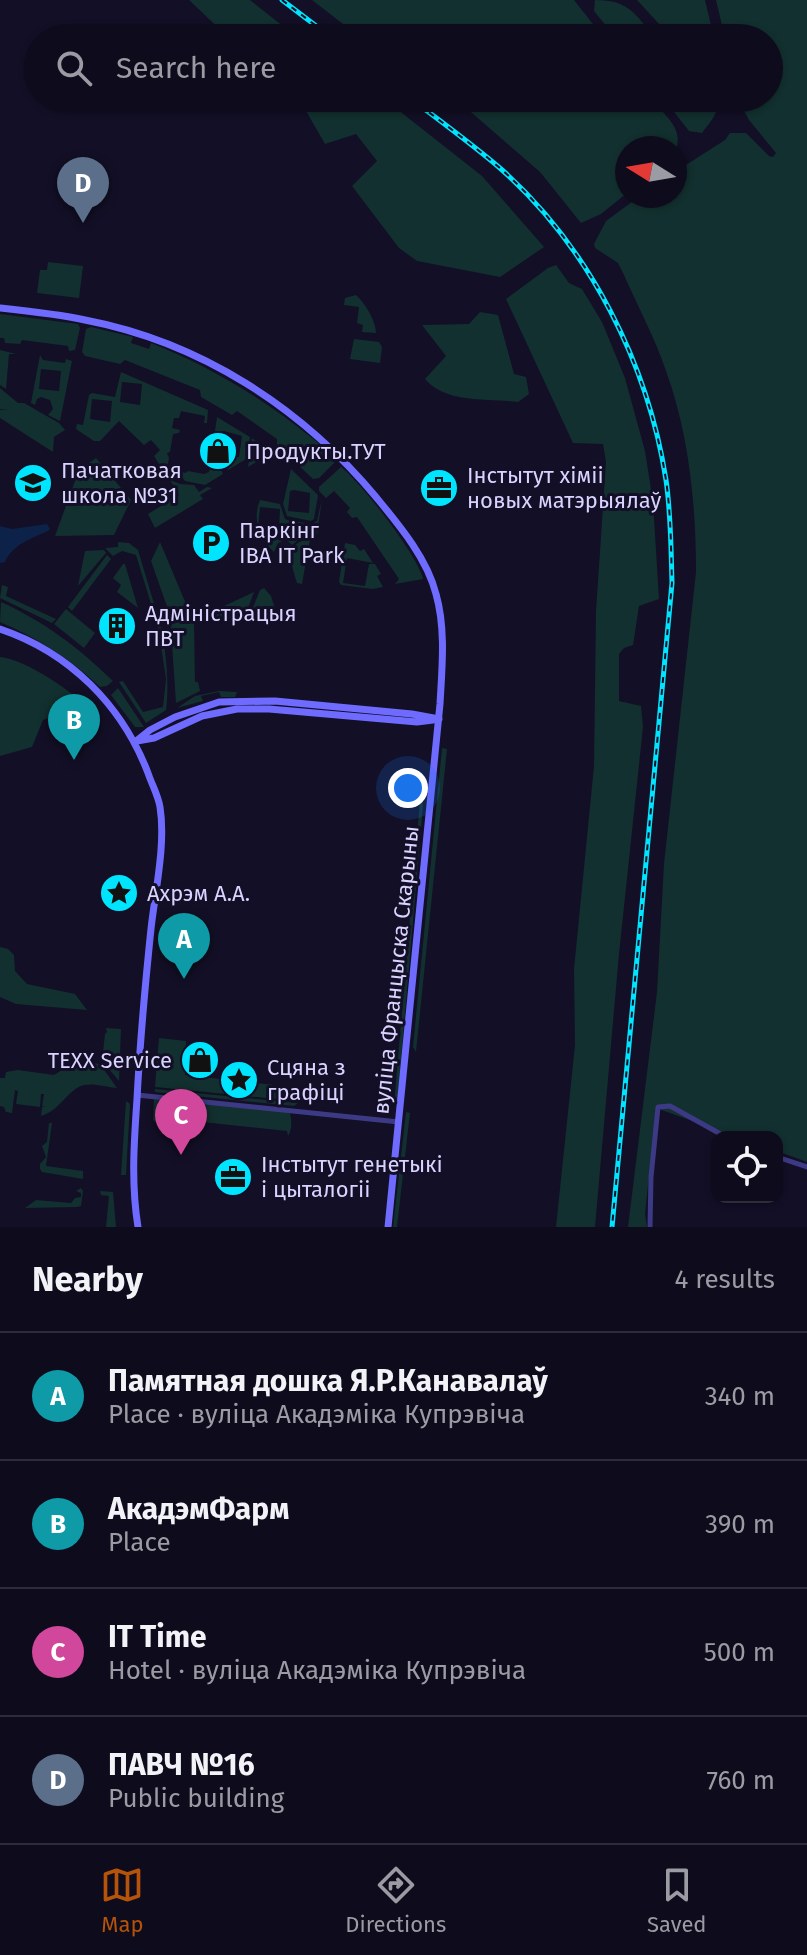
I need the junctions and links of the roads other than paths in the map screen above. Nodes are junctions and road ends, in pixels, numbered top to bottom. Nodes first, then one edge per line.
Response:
1 (0, 308) edge
2 (0, 629) edge
3 (439, 719) junction
4 (135, 742) junction
5 (137, 1095) junction
6 (399, 1122) junction
7 (715, 1131) edge
8 (783, 1159) edge
9 (807, 1167) edge
10 (138, 1227) edge
11 (388, 1227) edge
12 (650, 1227) edge

1 - 3 main road, вуліца Францыска Скарыны
2 - 4 main road
3 - 4 main road
3 - 6 main road, вуліца Францыска Скарыны
4 - 5 main road
5 - 6 street
5 - 10 main road
6 - 11 main road, вуліца Францыска Скарыны
7 - 12 street
8 - 9 street

